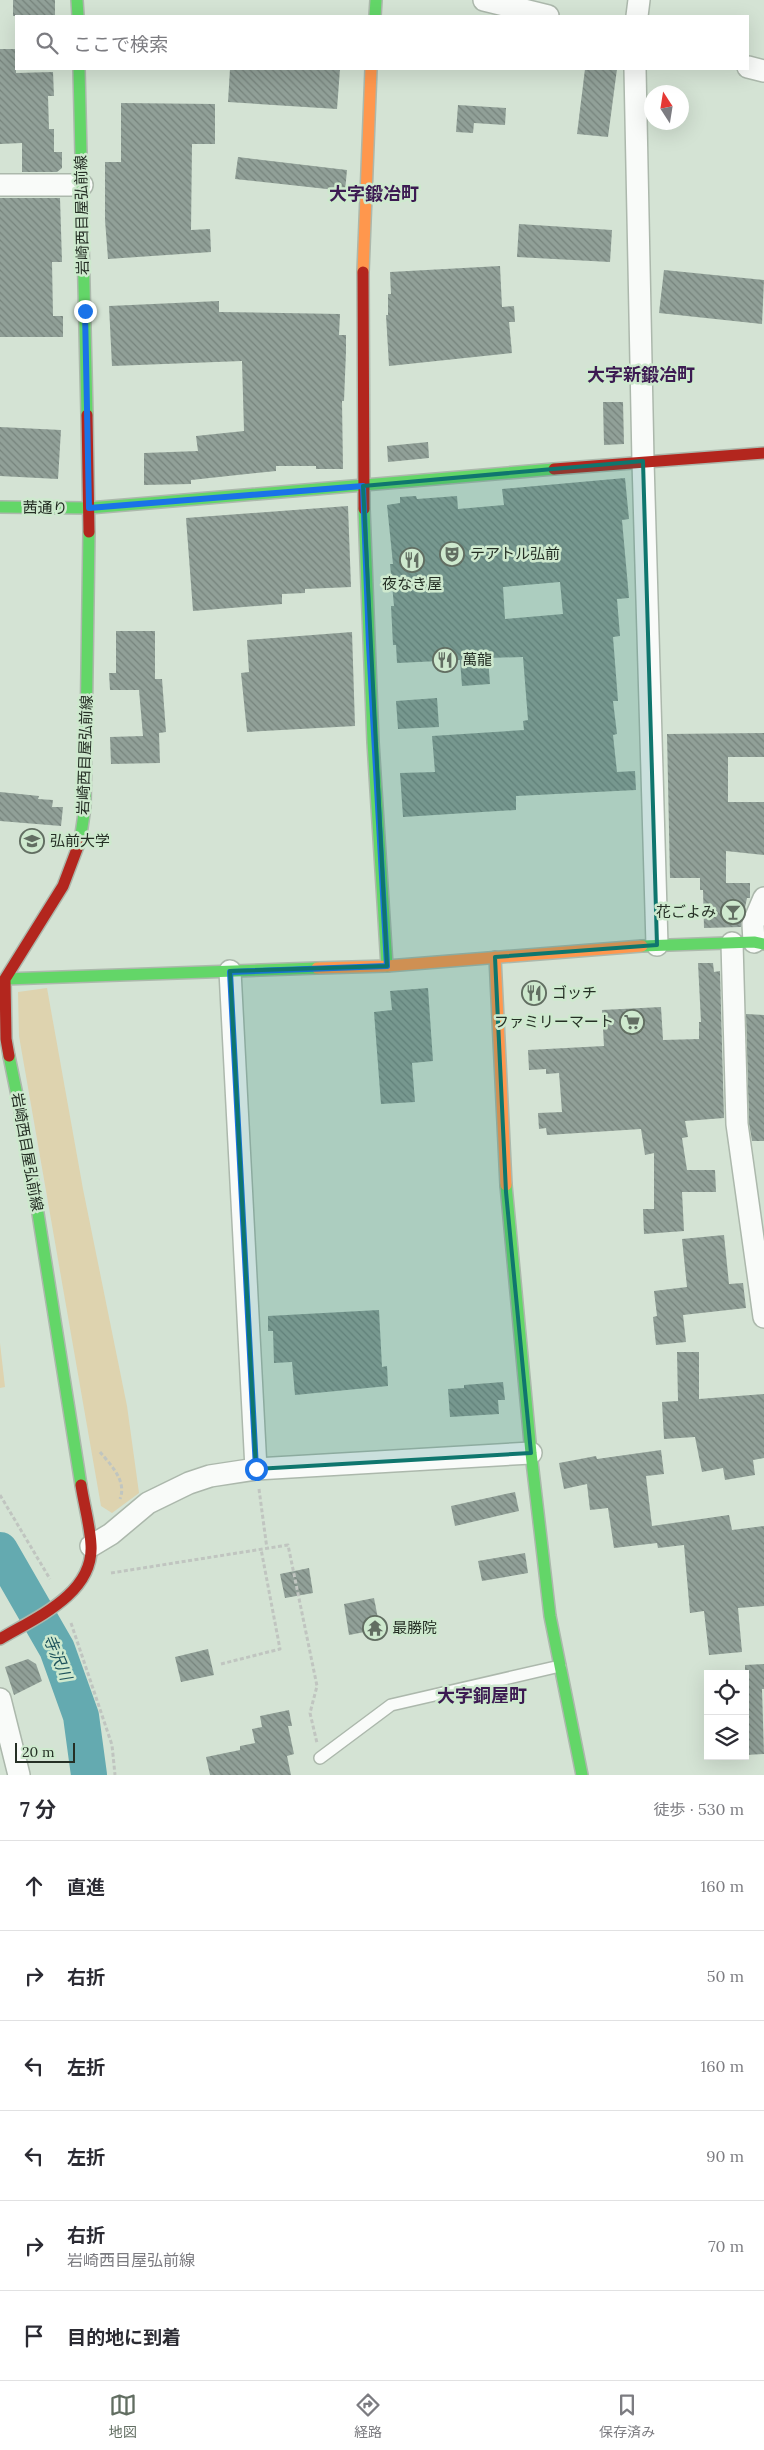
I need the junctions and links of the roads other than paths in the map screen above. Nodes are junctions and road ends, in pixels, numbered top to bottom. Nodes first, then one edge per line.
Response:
1 (77, 0) edge
2 (376, 0) edge
3 (484, 0) edge
4 (639, 0) edge
5 (78, 15) edge
6 (375, 15) edge
7 (544, 15) edge
8 (637, 15) edge
9 (749, 66) edge
10 (79, 70) edge
11 (371, 70) edge
12 (635, 70) edge
13 (764, 71) edge
14 (0, 185) edge
15 (82, 185) junction
16 (764, 453) edge
17 (643, 461) junction
18 (363, 486) junction
19 (0, 508) edge
20 (89, 508) junction
21 (764, 898) edge
22 (732, 943) junction
23 (759, 943) edge
24 (657, 945) junction
25 (495, 957) junction
26 (387, 966) junction
27 (230, 972) junction
28 (2, 982) edge
29 (764, 1317) edge
30 (531, 1453) junction
31 (256, 1469) junction
32 (91, 1546) junction
33 (0, 1639) edge
34 (560, 1666) junction
35 (0, 1699) edge
36 (320, 1758) road end
37 (19, 1775) edge
38 (582, 1775) edge

1 - 5 street
2 - 6 street
3 - 7 street
4 - 8 street
9 - 13 street
10 - 15 street, 岩崎西目屋弘前線
11 - 18 street
12 - 17 street
14 - 15 street
15 - 20 street, 岩崎西目屋弘前線
16 - 17 street, 茜通り
17 - 18 street, 茜通り
17 - 24 street
18 - 20 street, 茜通り
18 - 26 street
19 - 20 street, 茜通り
20 - 28 street, 岩崎西目屋弘前線
21 - 23 street
22 - 23 street
22 - 24 street
22 - 29 street
24 - 25 street
25 - 26 street
25 - 30 street
26 - 27 street
27 - 28 street
27 - 31 street
28 - 32 street, 岩崎西目屋弘前線
30 - 31 street
30 - 34 street
31 - 32 street
32 - 33 street, 岩崎西目屋弘前線
34 - 36 lane
34 - 38 street
35 - 37 street

